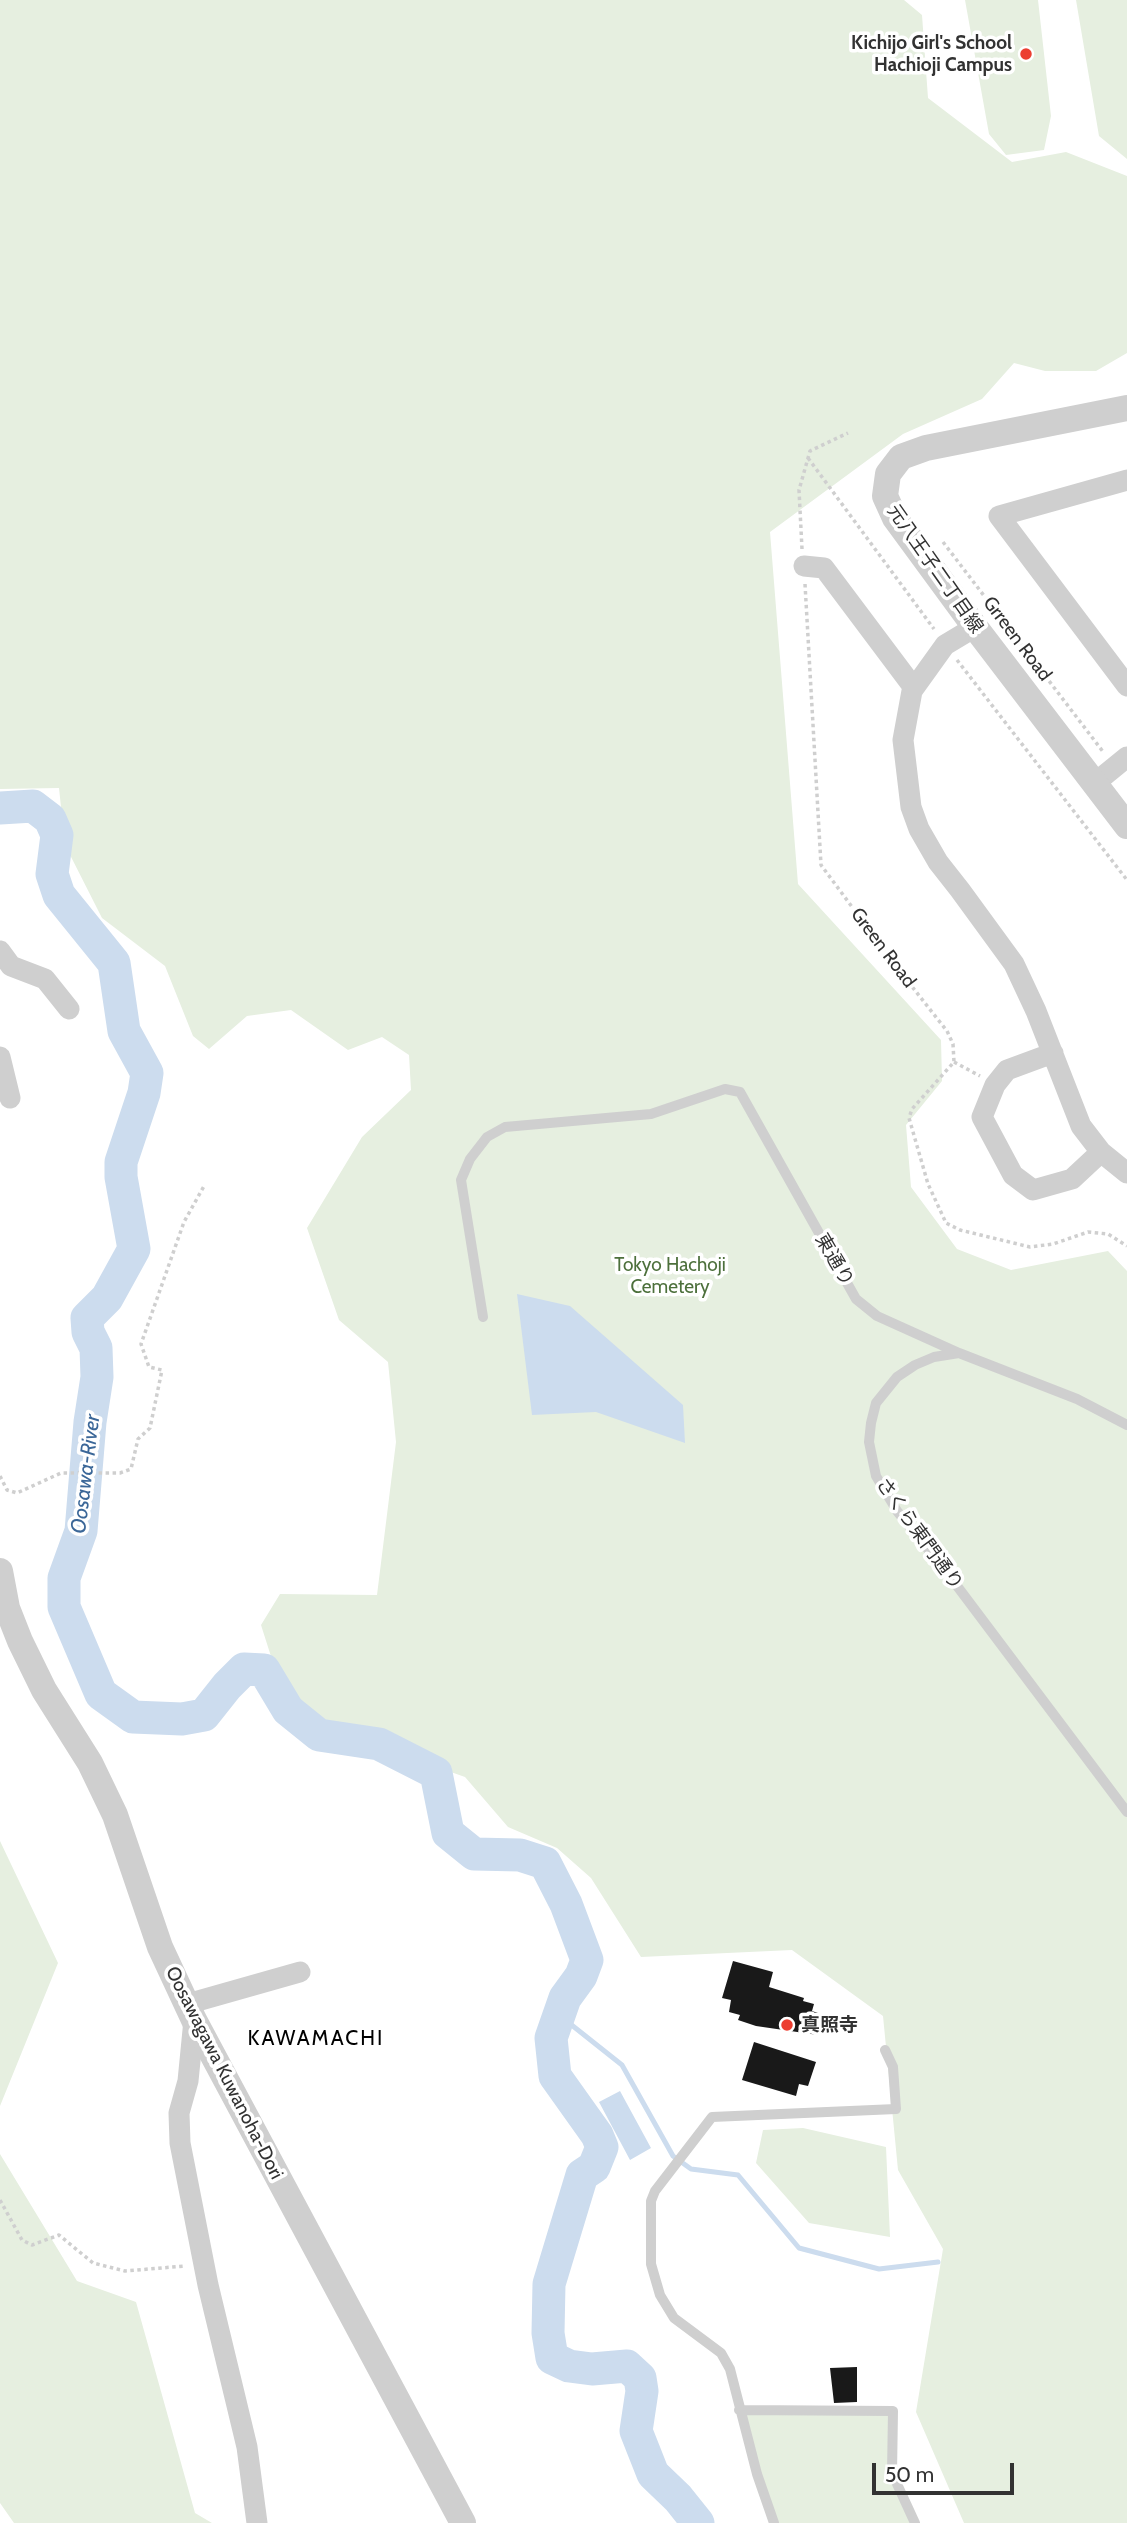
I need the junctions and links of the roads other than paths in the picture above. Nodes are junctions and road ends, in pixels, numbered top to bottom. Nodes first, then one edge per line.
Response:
1 (1127, 408) edge
2 (1127, 480) edge
3 (804, 566) road end
4 (975, 627) junction
5 (1127, 686) edge
6 (914, 688) junction
7 (1112, 769) edge
8 (1127, 826) edge
9 (2, 959) edge
10 (69, 1009) dead end
11 (1053, 1053) junction
12 (0, 1057) edge
13 (10, 1098) dead end
14 (1101, 1152) junction
15 (1127, 1173) edge
16 (483, 1317) dead end
17 (959, 1353) junction
18 (1127, 1425) edge
19 (0, 1571) edge
20 (1127, 1812) edge
21 (300, 1972) dead end
22 (190, 2012) junction
23 (885, 2050) dead end
24 (739, 2410) junction
25 (257, 2523) edge
26 (464, 2523) edge
27 (774, 2523) edge
28 (915, 2523) edge

1 - 4 street, 元八王子二丁目線
2 - 5 street
3 - 6 street
4 - 6 street
4 - 7 street, 元八王子二丁目線
6 - 11 street
7 - 8 street, 元八王子二丁目線
9 - 10 street
11 - 14 street
11 - 14 street
12 - 13 street
14 - 15 street
16 - 17 lane, 東通り
17 - 18 lane
17 - 20 lane, さくら東門通り
19 - 22 street, Oosawagawa Kuwanoha-Dori
21 - 22 street
22 - 25 street
22 - 26 street, Oosawagawa Kuwanoha-Dori
23 - 24 lane
24 - 27 lane
24 - 28 lane

